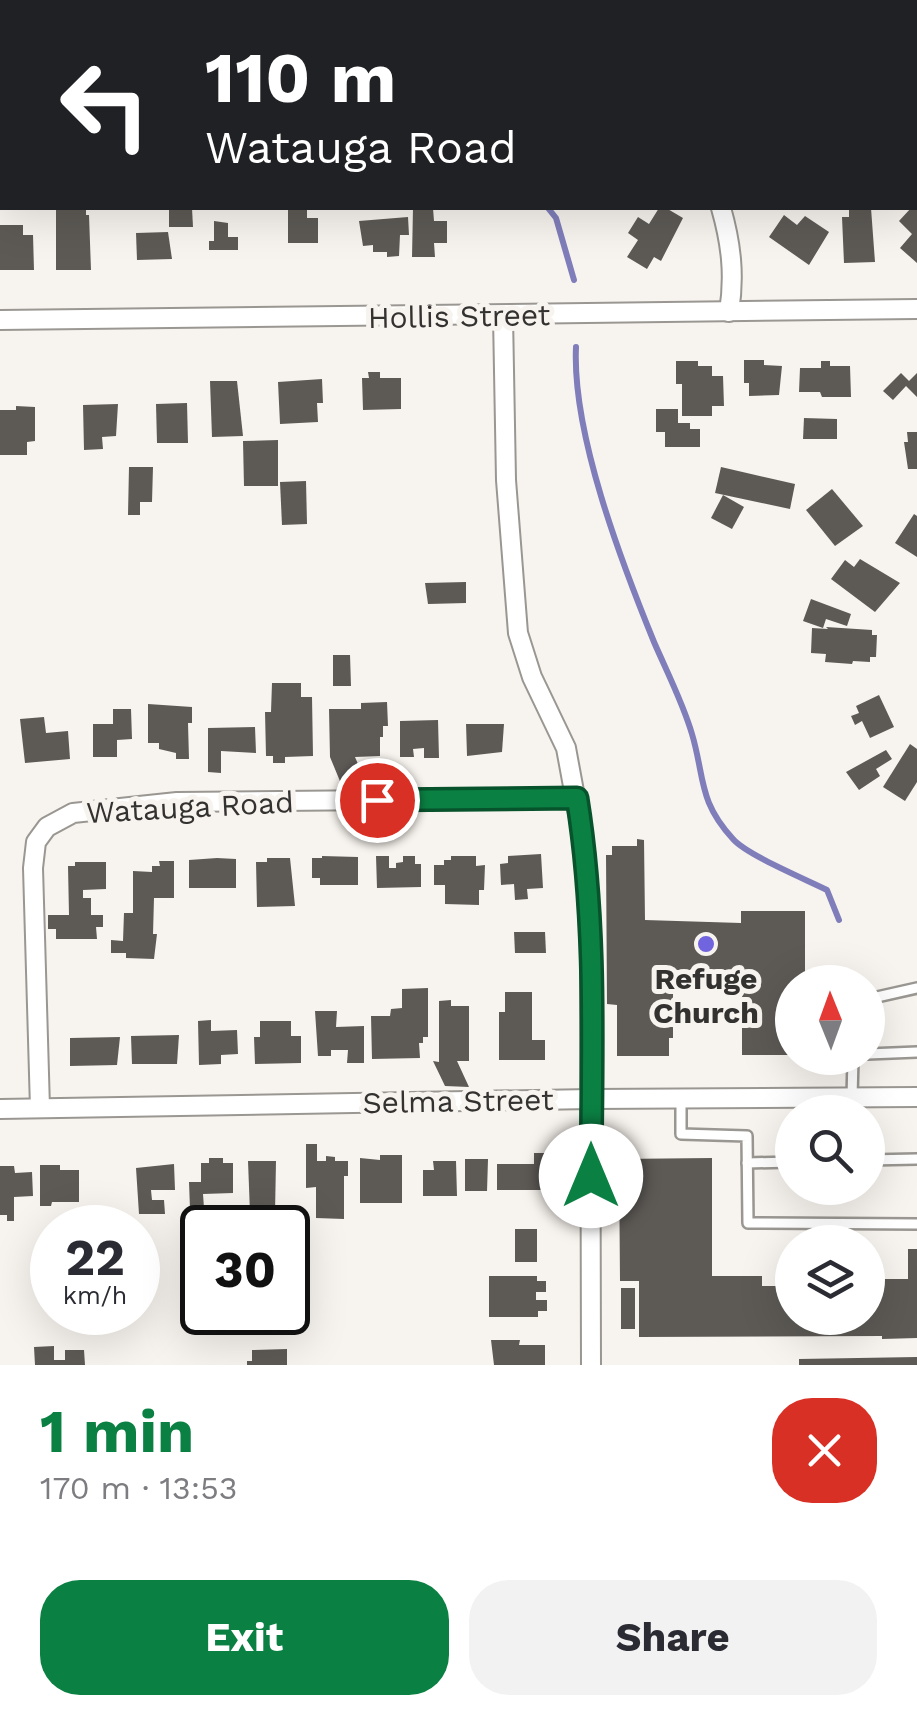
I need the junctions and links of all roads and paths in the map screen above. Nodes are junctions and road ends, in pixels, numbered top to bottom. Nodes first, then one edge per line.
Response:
1 (723, 210) edge
2 (917, 308) edge
3 (729, 312) junction
4 (503, 316) junction
5 (0, 320) edge
6 (577, 798) junction
7 (917, 988) edge
8 (885, 995) edge
9 (917, 1052) edge
10 (885, 1053) edge
11 (885, 1097) edge
12 (917, 1097) edge
13 (681, 1098) junction
14 (775, 1098) edge
15 (591, 1099) junction
16 (40, 1108) junction
17 (0, 1109) edge
18 (917, 1159) edge
19 (885, 1160) edge
20 (775, 1163) edge
21 (747, 1164) junction
22 (917, 1224) edge
23 (591, 1365) edge

1 - 3 street
2 - 3 street, Hollis Street
3 - 4 street, Hollis Street
4 - 5 street, Hollis Street
4 - 6 street
6 - 15 street
6 - 16 street, Watauga Road
7 - 8 lane
9 - 10 lane
11 - 12 street, Selma Street
13 - 14 street, Selma Street
13 - 15 street, Selma Street
13 - 21 lane
15 - 16 street, Selma Street
15 - 23 street
16 - 17 street, Selma Street
18 - 19 lane
20 - 21 lane
21 - 22 lane

